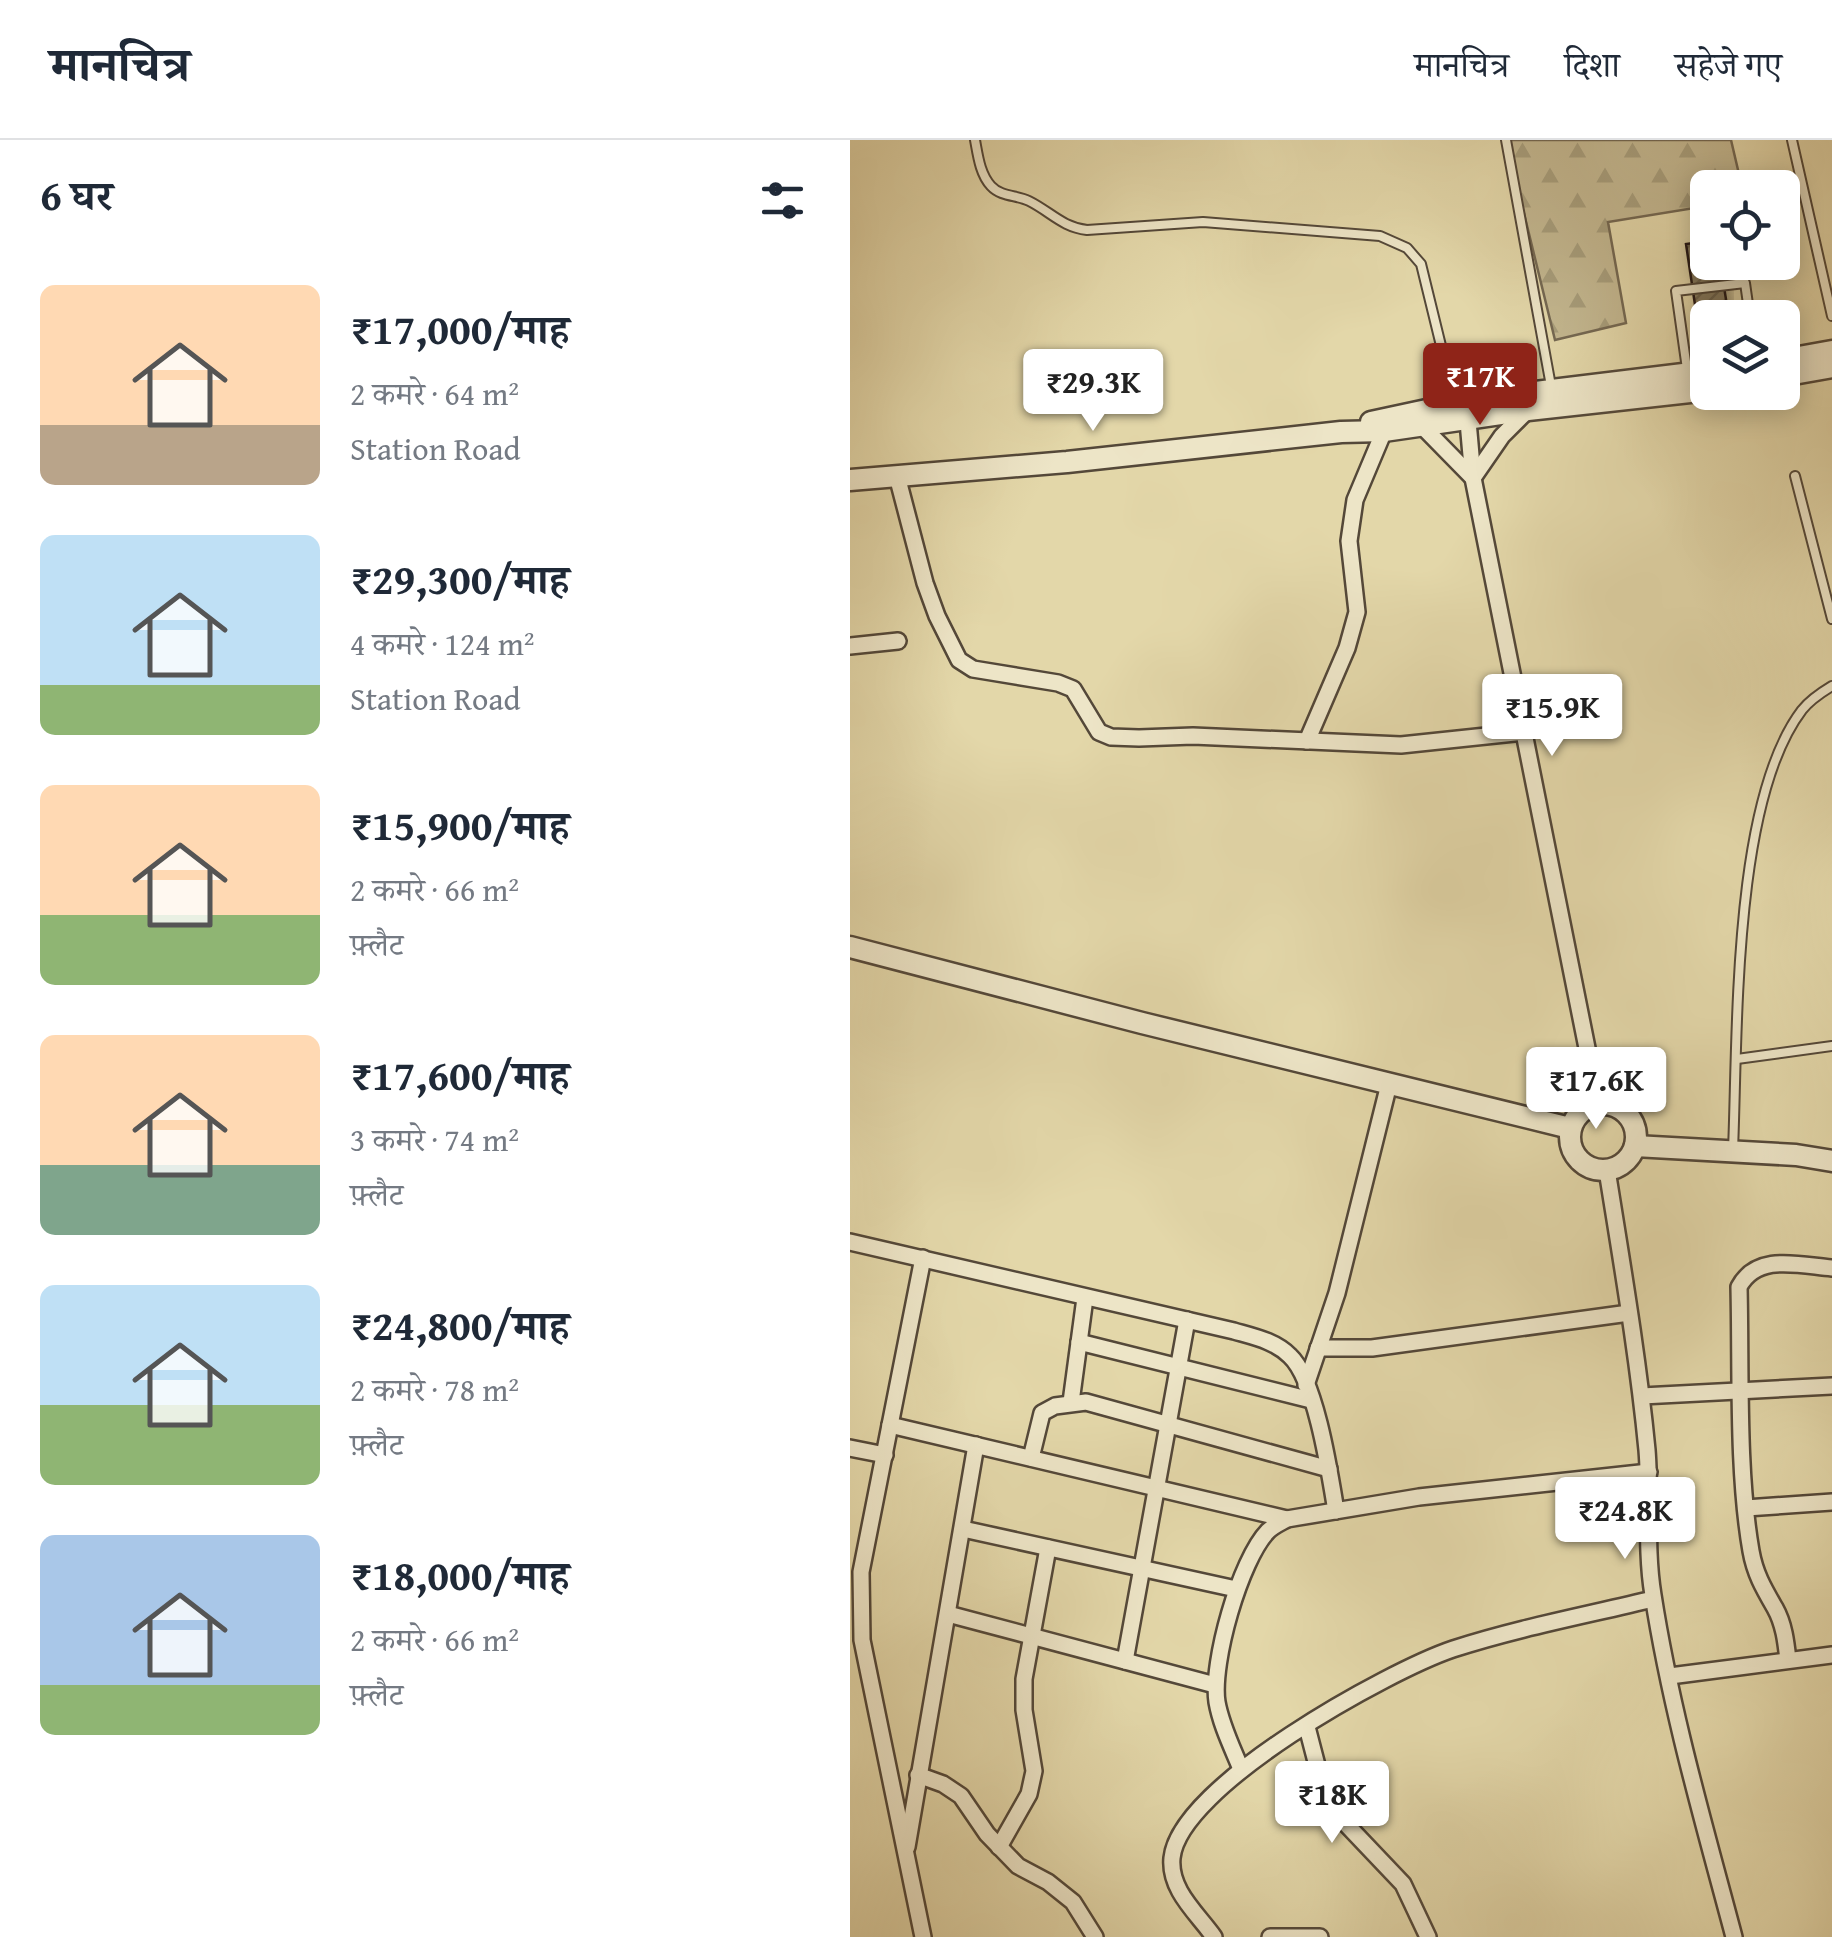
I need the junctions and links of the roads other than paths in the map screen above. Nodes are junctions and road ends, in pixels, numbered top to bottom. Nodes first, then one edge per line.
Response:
1 (976, 140) edge
2 (1506, 140) edge
3 (1792, 140) edge
4 (1747, 300) edge
5 (1832, 316) edge
6 (1690, 345) edge
7 (1832, 351) edge
8 (1800, 357) edge
9 (1832, 367) edge
10 (1690, 373) edge
11 (1800, 373) edge
12 (1551, 390) junction
13 (1690, 392) edge
14 (1463, 408) junction
15 (1528, 410) junction
16 (1422, 426) junction
17 (1384, 431) junction
18 (1340, 432) junction
19 (897, 476) junction
20 (1795, 476) dead end
21 (1473, 478) junction
22 (850, 480) edge
23 (1832, 620) edge
24 (898, 641) dead end
25 (850, 646) edge
26 (1832, 686) edge
27 (1524, 732) junction
28 (1307, 741) junction
29 (850, 948) edge
30 (1832, 1046) edge
31 (1736, 1058) junction
32 (1389, 1084) junction
33 (1598, 1103) junction
34 (1570, 1128) junction
35 (1635, 1146) junction
36 (1732, 1150) junction
37 (1832, 1161) edge
38 (1607, 1170) junction
39 (850, 1242) edge
40 (923, 1258) junction
41 (1832, 1268) edge
42 (1085, 1298) junction
43 (1629, 1313) junction
44 (1187, 1320) junction
45 (1079, 1342) junction
46 (1318, 1348) junction
47 (1178, 1367) junction
48 (1832, 1386) edge
49 (1741, 1389) junction
50 (1308, 1392) junction
51 (1642, 1396) junction
52 (1071, 1402) junction
53 (890, 1425) junction
54 (1168, 1426) junction
55 (976, 1446) junction
56 (850, 1448) edge
57 (884, 1454) junction
58 (1031, 1458) junction
59 (1328, 1469) junction
60 (1649, 1472) junction
61 (1156, 1488) junction
62 (1832, 1502) edge
63 (1746, 1508) junction
64 (1336, 1511) junction
65 (1288, 1519) junction
66 (963, 1529) junction
67 (1048, 1548) junction
68 (1144, 1568) junction
69 (856, 1571) edge
70 (1236, 1589) junction
71 (1653, 1599) junction
72 (948, 1614) junction
73 (1030, 1636) junction
74 (1832, 1655) edge
75 (1788, 1660) junction
76 (1125, 1661) junction
77 (1670, 1676) junction
78 (1215, 1685) junction
79 (1307, 1727) junction
80 (1241, 1768) junction
81 (918, 1774) junction
82 (1000, 1847) junction
83 (906, 1856) junction
84 (923, 1937) edge
85 (1095, 1937) edge
86 (1214, 1937) edge
87 (1270, 1937) edge
88 (1320, 1937) edge
89 (1428, 1937) edge
90 (1734, 1937) edge

1 - 14 lane
2 - 12 lane
3 - 5 lane
4 - 6 lane
7 - 8 street
9 - 11 street
10 - 12 street
12 - 14 street
13 - 15 street
14 - 15 street
14 - 16 street
14 - 18 street
14 - 21 street
15 - 21 street
16 - 17 street
16 - 21 street
17 - 18 street
17 - 28 street
18 - 19 street
19 - 22 street
19 - 28 street
20 - 23 lane
21 - 27 street
24 - 25 street
26 - 31 lane
27 - 28 street
27 - 33 street
29 - 32 street
30 - 31 lane
31 - 36 lane
32 - 34 street
32 - 46 street
33 - 34 street
33 - 35 street
34 - 38 street
35 - 36 street
35 - 38 street
36 - 37 street
38 - 43 street
39 - 40 street
40 - 42 street
40 - 53 street
41 - 49 street
42 - 44 street
42 - 45 street
43 - 46 street
43 - 51 street
44 - 47 street
44 - 50 street
45 - 47 street
45 - 52 street
46 - 50 street
47 - 50 street
47 - 54 street
48 - 49 street
49 - 51 street
49 - 63 street
50 - 59 street
51 - 60 street
52 - 54 street
52 - 58 street
53 - 55 street
53 - 57 street
54 - 59 street
54 - 61 street
55 - 58 street
55 - 66 street
56 - 57 street
57 - 69 street
58 - 61 street
59 - 64 street
60 - 64 street
60 - 71 street
61 - 65 street
61 - 68 street
62 - 63 street
63 - 75 street
64 - 65 street
65 - 70 street
66 - 67 street
66 - 72 street
67 - 68 street
67 - 73 street
68 - 70 street
68 - 76 street
69 - 83 street
70 - 78 street
71 - 77 street
71 - 79 street
72 - 73 street
72 - 81 street
73 - 76 street
73 - 82 street
74 - 75 street
75 - 77 street
76 - 78 street
77 - 90 street
78 - 80 street
79 - 80 street
79 - 89 street
80 - 86 street
81 - 82 street
81 - 83 street
82 - 85 street
83 - 84 street
87 - 88 street

